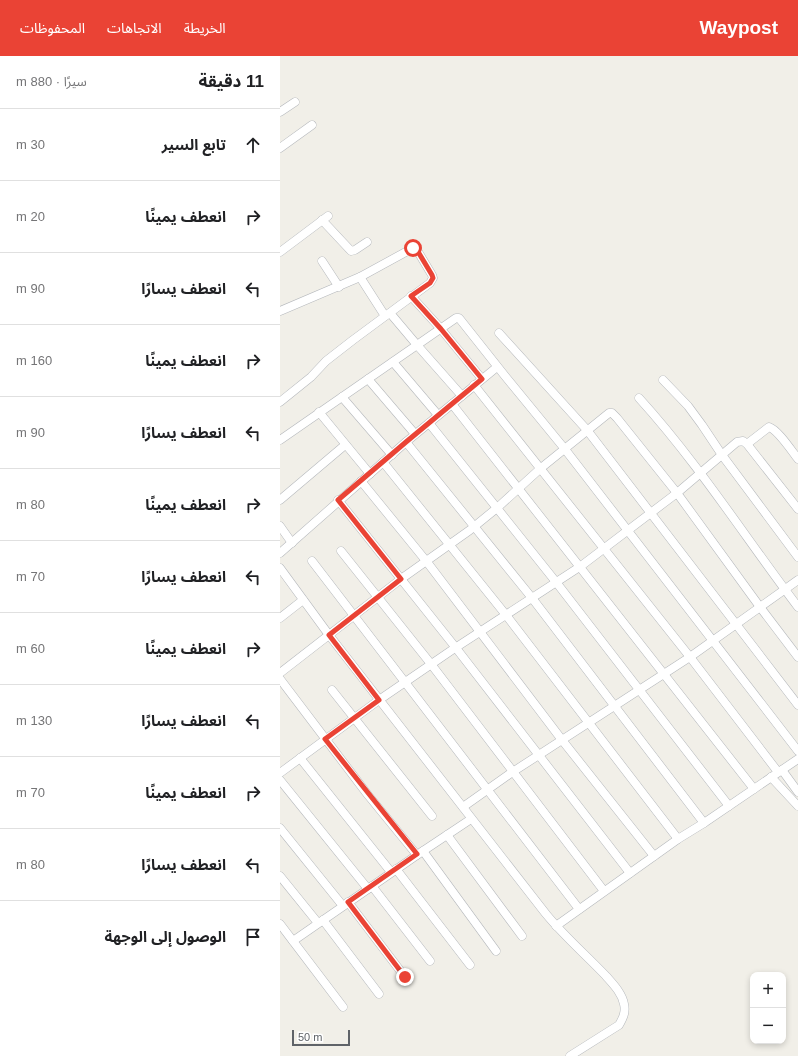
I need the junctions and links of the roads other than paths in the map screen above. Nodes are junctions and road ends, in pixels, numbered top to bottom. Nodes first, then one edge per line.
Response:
1 (295, 102) dead end
2 (280, 112) edge
3 (312, 125) dead end
4 (280, 148) edge
5 (367, 242) dead end
6 (280, 252) edge
7 (322, 261) dead end
8 (360, 278) junction
9 (339, 287) junction
10 (411, 296) junction
11 (280, 311) edge
12 (388, 314) junction
13 (441, 329) junction
14 (499, 333) dead end
15 (417, 345) junction
16 (393, 362) junction
17 (497, 367) junction
18 (368, 379) junction
19 (482, 379) junction
20 (663, 380) dead end
21 (474, 385) junction
22 (462, 396) junction
23 (342, 397) junction
24 (639, 398) dead end
25 (280, 402) edge
26 (452, 404) junction
27 (319, 412) junction
28 (438, 415) junction
29 (429, 423) junction
30 (587, 430) junction
31 (415, 434) junction
32 (280, 440) edge
33 (406, 442) junction
34 (747, 444) junction
35 (345, 445) junction
36 (564, 448) junction
37 (392, 455) junction
38 (722, 455) junction
39 (798, 459) edge
40 (383, 462) junction
41 (541, 468) junction
42 (700, 473) junction
43 (370, 474) junction
44 (361, 481) junction
45 (519, 487) junction
46 (677, 493) junction
47 (280, 500) edge
48 (338, 500) junction
49 (497, 508) junction
50 (798, 509) edge
51 (650, 513) junction
52 (280, 526) edge
53 (473, 527) junction
54 (628, 530) junction
55 (292, 543) junction
56 (450, 544) junction
57 (604, 548) junction
58 (340, 551) dead end
59 (280, 553) edge
60 (798, 557) edge
61 (312, 561) dead end
62 (427, 562) junction
63 (581, 566) junction
64 (280, 568) edge
65 (401, 579) junction
66 (798, 580) edge
67 (556, 582) junction
68 (785, 590) junction
69 (378, 597) junction
70 (532, 598) junction
71 (302, 600) junction
72 (760, 607) junction
73 (798, 607) edge
74 (506, 615) junction
75 (353, 616) junction
76 (280, 618) edge
77 (737, 624) junction
78 (480, 632) junction
79 (329, 635) junction
80 (713, 640) junction
81 (456, 648) junction
82 (690, 657) junction
83 (798, 657) edge
84 (431, 664) junction
85 (280, 673) edge
86 (665, 673) junction
87 (280, 679) edge
88 (406, 682) junction
89 (640, 689) junction
90 (332, 690) dead end
91 (379, 700) junction
92 (798, 705) edge
93 (614, 706) junction
94 (354, 718) junction
95 (589, 722) junction
96 (325, 739) junction
97 (562, 740) junction
98 (798, 751) edge
99 (538, 756) junction
100 (300, 758) junction
101 (798, 759) edge
102 (281, 769) edge
103 (514, 772) junction
104 (777, 773) junction
105 (280, 780) edge
106 (488, 789) junction
107 (754, 789) junction
108 (798, 792) edge
109 (729, 806) junction
110 (798, 806) edge
111 (463, 808) junction
112 (432, 816) dead end
113 (471, 819) junction
114 (704, 823) junction
115 (280, 828) edge
116 (447, 835) junction
117 (678, 839) junction
118 (420, 853) junction
119 (654, 856) junction
120 (394, 870) junction
121 (630, 873) junction
122 (280, 876) edge
123 (370, 887) junction
124 (604, 890) junction
125 (345, 904) junction
126 (579, 909) junction
127 (320, 922) junction
128 (280, 924) edge
129 (556, 926) junction
130 (522, 936) dead end
131 (293, 941) junction
132 (496, 951) dead end
133 (430, 961) dead end
134 (470, 964) dead end
135 (405, 977) dead end
136 (379, 994) dead end
137 (343, 1007) dead end
138 (570, 1056) edge

1 - 2 street
3 - 4 street
5 - 6 street
7 - 9 street
8 - 9 street
8 - 10 street
8 - 12 street
9 - 11 street
10 - 12 street
10 - 13 street
12 - 15 street
12 - 25 street
13 - 15 street
13 - 17 street
13 - 19 street
14 - 30 street
15 - 16 street
15 - 22 street
16 - 18 street
16 - 28 street
17 - 19 street
17 - 36 street
18 - 23 street
18 - 31 street
19 - 21 street
20 - 38 street
21 - 22 street
21 - 41 street
22 - 26 street
23 - 27 street
23 - 37 street
24 - 42 street
26 - 28 street
26 - 45 street
27 - 32 street
27 - 35 street
28 - 29 street
29 - 31 street
29 - 49 street
30 - 36 street
30 - 46 street
30 - 51 street
31 - 33 street
33 - 37 street
33 - 53 street
34 - 38 street
34 - 39 street
34 - 50 street
35 - 43 street
35 - 47 street
36 - 41 street
36 - 54 street
37 - 40 street
38 - 42 street
38 - 60 street
40 - 43 street
40 - 56 street
41 - 45 street
41 - 57 street
42 - 46 street
42 - 68 street
43 - 44 street
44 - 48 street
44 - 62 street
45 - 49 street
45 - 63 street
46 - 51 street
46 - 72 street
48 - 55 street
48 - 65 street
49 - 53 street
49 - 67 street
51 - 54 street
51 - 77 street
52 - 55 street
53 - 56 street
53 - 70 street
54 - 57 street
54 - 80 street
55 - 59 street
56 - 62 street
56 - 74 street
57 - 63 street
57 - 82 street
58 - 69 street
61 - 75 street
62 - 65 street
62 - 78 street
63 - 67 street
63 - 86 street
64 - 71 street
65 - 69 street
65 - 81 street
66 - 68 street
67 - 70 street
67 - 89 street
68 - 72 street
68 - 73 street
69 - 75 street
69 - 84 street
70 - 74 street
70 - 93 street
71 - 76 street
71 - 79 street
72 - 77 street
72 - 83 street
74 - 78 street
74 - 95 street
75 - 79 street
75 - 88 street
77 - 80 street
77 - 92 street
78 - 81 street
78 - 97 street
79 - 85 street
79 - 91 street
80 - 82 street
80 - 98 street
81 - 84 street
81 - 99 street
82 - 86 street
82 - 104 street
84 - 88 street
84 - 103 street
86 - 89 street
86 - 107 street
87 - 96 street
88 - 91 street
88 - 106 street
89 - 93 street
89 - 109 street
90 - 94 street
91 - 94 street
91 - 111 street
93 - 95 street
93 - 114 street
94 - 96 street
94 - 112 street
95 - 97 street
95 - 117 street
96 - 100 street
96 - 118 street
97 - 99 street
97 - 119 street
99 - 103 street
99 - 121 street
100 - 102 street
100 - 120 street
101 - 104 street
103 - 106 street
103 - 124 street
104 - 107 street
104 - 108 street
104 - 110 street
105 - 123 street
106 - 111 street
106 - 126 street
107 - 109 street
109 - 114 street
111 - 113 street
113 - 116 street
113 - 129 street
114 - 117 street
115 - 125 street
116 - 118 street
116 - 130 street
117 - 119 street
118 - 120 street
118 - 132 street
119 - 121 street
120 - 123 street
120 - 134 street
121 - 124 street
122 - 127 street
123 - 125 street
123 - 133 street
124 - 126 street
125 - 127 street
125 - 135 street
126 - 129 street
127 - 131 street
127 - 136 street
128 - 131 street
129 - 138 street
131 - 137 street

